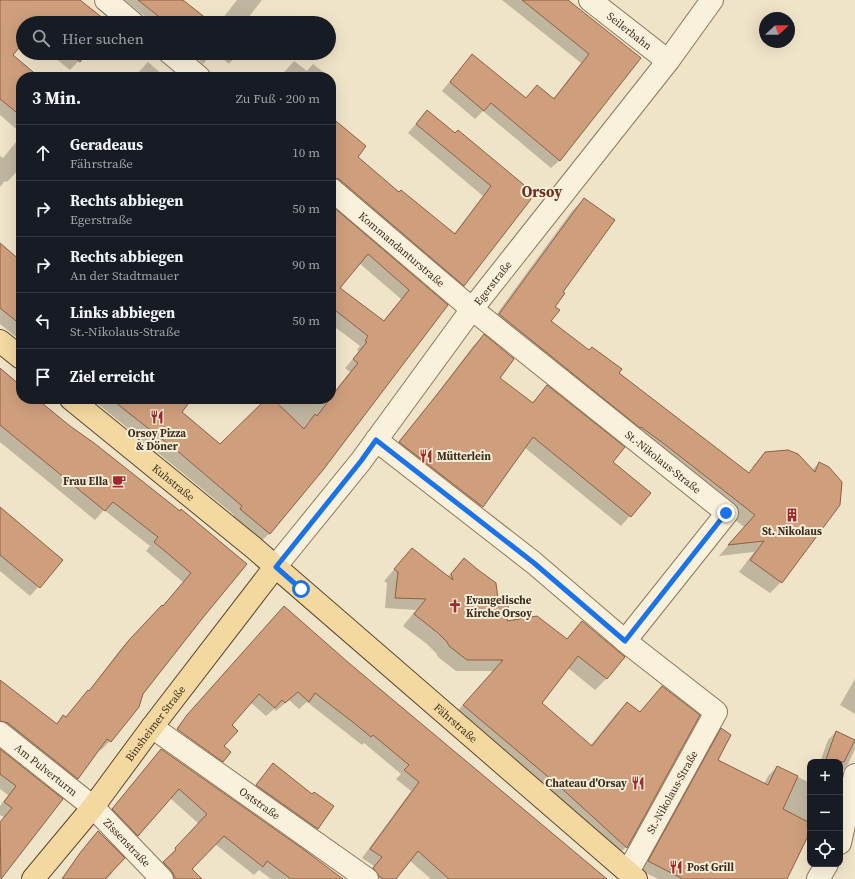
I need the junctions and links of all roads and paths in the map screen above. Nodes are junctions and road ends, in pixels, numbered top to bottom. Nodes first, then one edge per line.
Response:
1 (106, 0) edge
2 (590, 0) edge
3 (712, 0) edge
4 (125, 16) edge
5 (178, 60) edge
6 (668, 61) junction
7 (193, 72) edge
8 (336, 193) edge
9 (472, 309) junction
10 (0, 340) edge
11 (16, 354) edge
12 (78, 404) edge
13 (376, 440) junction
14 (276, 567) junction
15 (625, 641) junction
16 (152, 727) junction
17 (0, 734) edge
18 (855, 775) edge
19 (93, 807) junction
20 (842, 831) edge
21 (825, 867) edge
22 (632, 876) edge
23 (34, 879) edge
24 (162, 879) edge
25 (367, 879) edge
26 (818, 879) edge

1 - 4 street
2 - 6 street, Seilerbahn
3 - 6 street, Egerstraße
5 - 7 street
6 - 9 street, Egerstraße
8 - 9 street, Kommandanturstraße
9 - 13 street, Egerstraße
9 - 15 street, St.-Nikolaus-Straße
10 - 11 main road
12 - 14 main road, Kuhstraße
13 - 14 street, Egerstraße
13 - 15 street
14 - 16 main road, Binsheimer Straße
14 - 22 main road, Fährstraße
15 - 22 street, St.-Nikolaus-Straße
16 - 19 main road, Binsheimer Straße
16 - 25 street, Oststraße
17 - 19 street, Am Pulverturm
18 - 20 street
19 - 23 main road, Binsheimer Straße
19 - 24 street, Zissenstraße
21 - 26 street

